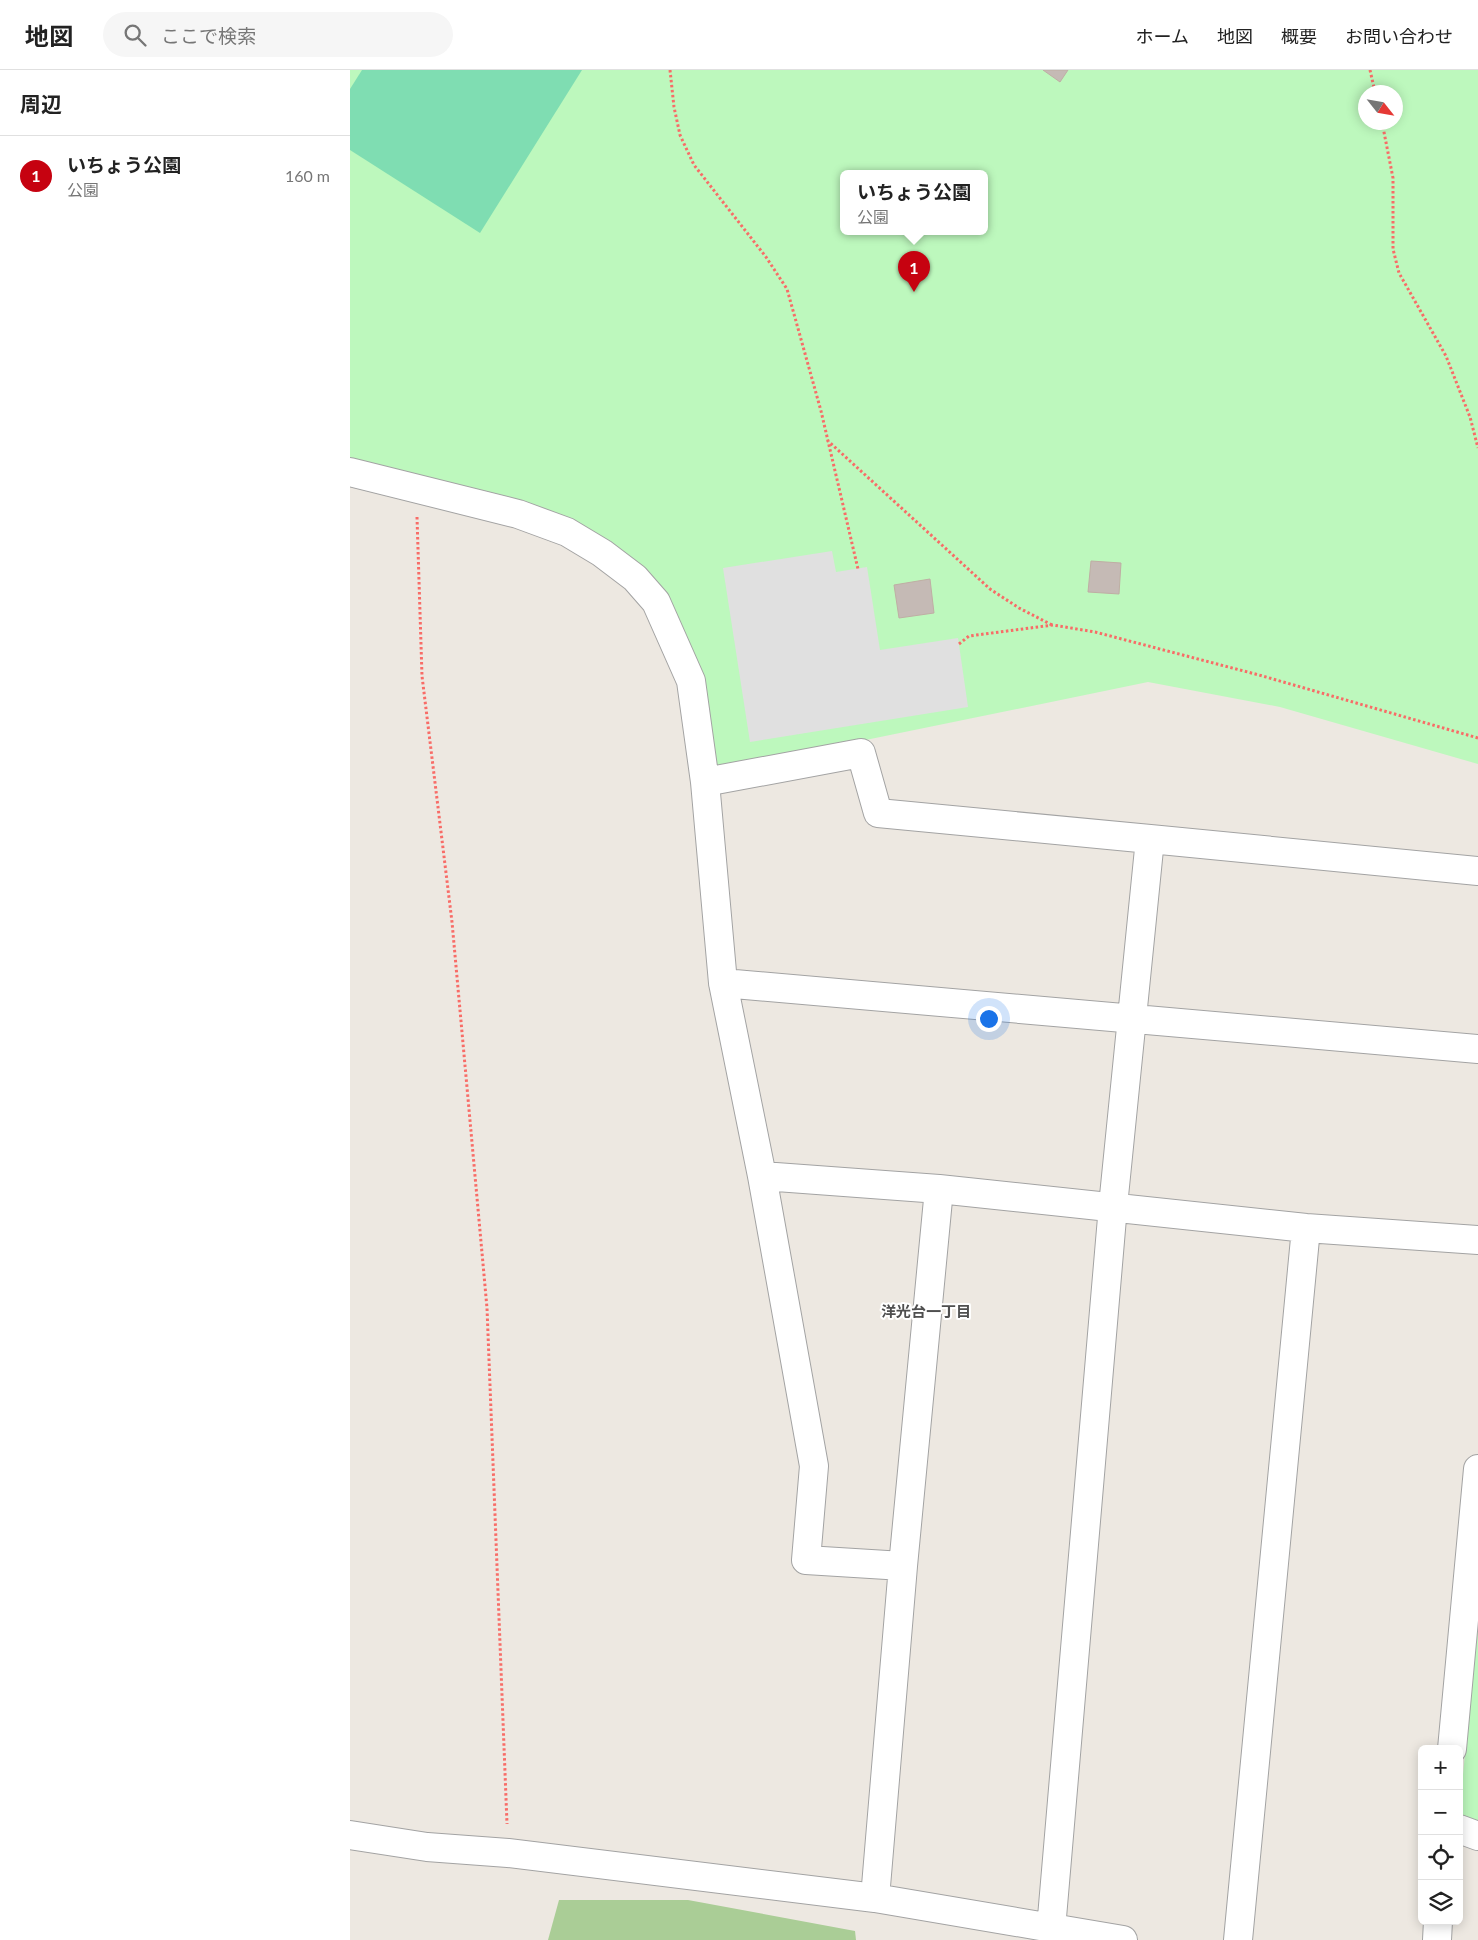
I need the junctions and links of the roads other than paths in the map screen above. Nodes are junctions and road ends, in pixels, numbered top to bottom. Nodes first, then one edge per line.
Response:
1 (350, 472) edge
2 (705, 782) junction
3 (1150, 839) junction
4 (1478, 872) edge
5 (723, 983) junction
6 (1131, 1018) junction
7 (1478, 1050) edge
8 (762, 1176) junction
9 (939, 1189) junction
10 (1113, 1206) junction
11 (1306, 1228) junction
12 (1478, 1240) edge
13 (1478, 1469) edge
14 (903, 1566) junction
15 (1452, 1745) edge
16 (1463, 1831) edge
17 (350, 1835) edge
18 (1478, 1836) edge
19 (875, 1898) junction
20 (1438, 1925) edge
21 (1051, 1929) junction
22 (1122, 1940) edge
23 (1238, 1940) edge
24 (1437, 1940) edge

1 - 2 street
2 - 3 street
2 - 5 street
3 - 4 street
3 - 6 street
5 - 6 street
5 - 8 street
6 - 7 street
6 - 10 street
8 - 9 street
8 - 14 street
9 - 10 street
9 - 14 street
10 - 11 street
10 - 21 street
11 - 12 street
11 - 23 street
13 - 15 street
14 - 19 street
16 - 18 street
17 - 19 street
19 - 21 street
20 - 24 street
21 - 22 street

